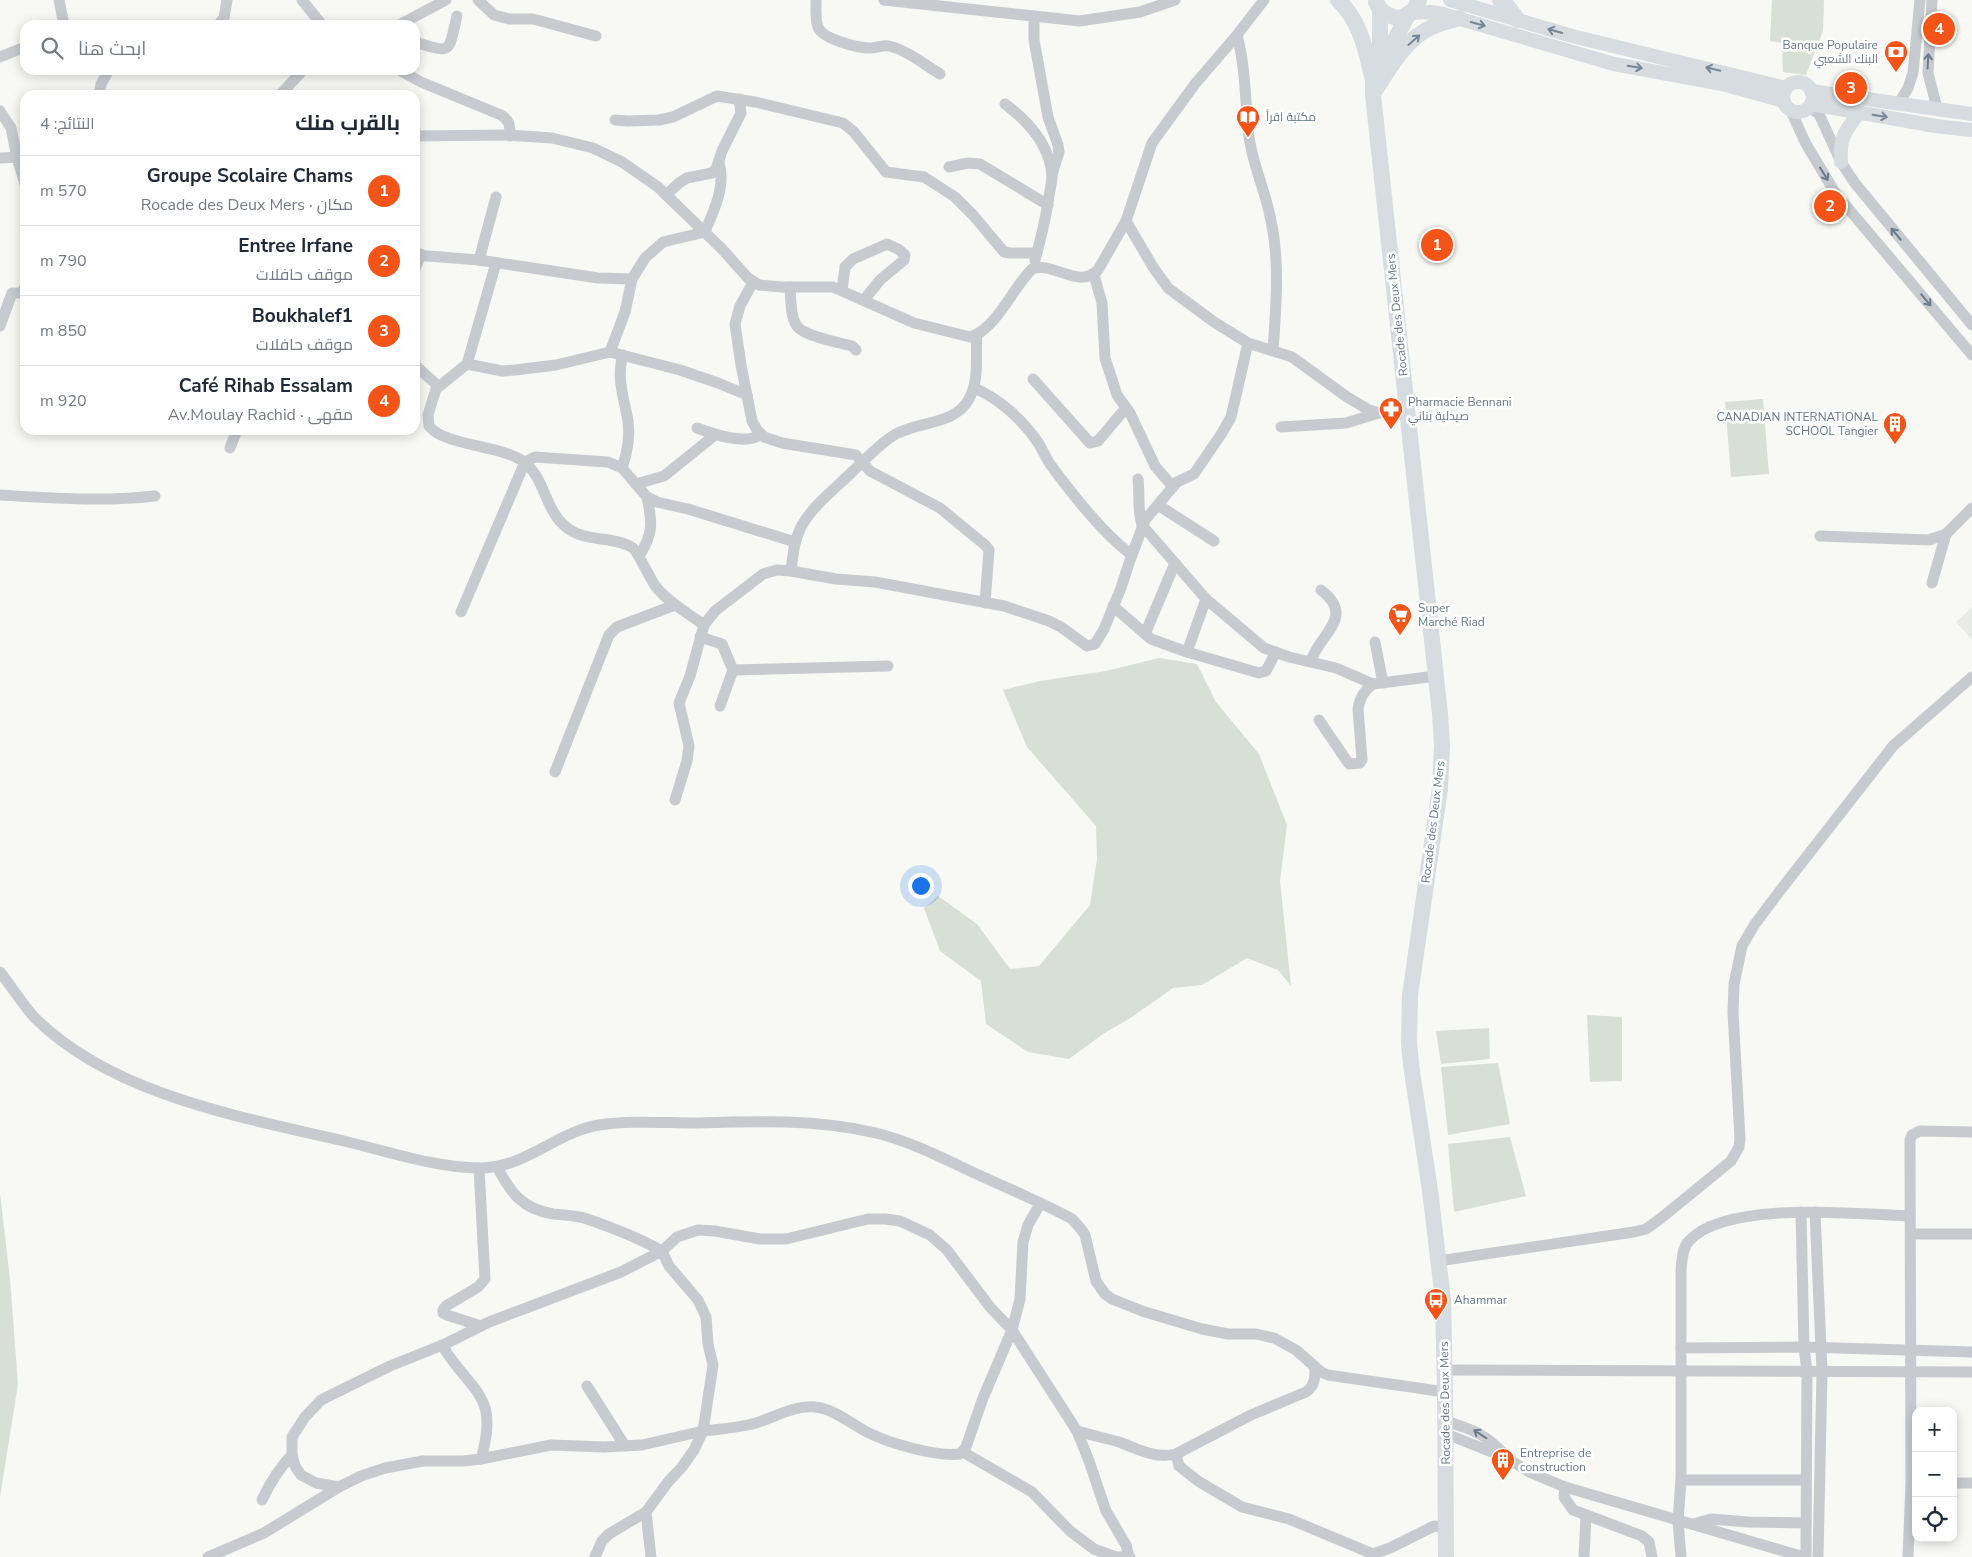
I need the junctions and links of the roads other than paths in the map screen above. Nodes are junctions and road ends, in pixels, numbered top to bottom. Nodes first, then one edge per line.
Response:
1 (59, 0) edge
2 (227, 0) edge
3 (302, 0) edge
4 (446, 0) edge
5 (478, 0) edge
6 (816, 0) edge
7 (884, 0) edge
8 (1175, 0) edge
9 (1338, 0) edge
10 (1450, 0) edge
11 (1500, 0) edge
12 (1920, 0) edge
13 (1932, 0) edge
14 (1257, 3) edge
15 (1375, 3) edge
16 (1413, 9) edge
17 (458, 16) dead end
18 (1034, 17) junction
19 (1459, 18) junction
20 (63, 20) edge
21 (222, 20) edge
22 (318, 20) edge
23 (408, 20) edge
24 (1518, 20) junction
25 (1237, 35) junction
26 (596, 36) dead end
27 (420, 43) edge
28 (20, 49) edge
29 (0, 57) edge
30 (940, 74) dead end
31 (106, 75) edge
32 (298, 75) edge
33 (408, 75) edge
34 (1373, 87) junction
35 (100, 90) edge
36 (285, 90) edge
37 (740, 99) junction
38 (1787, 99) junction
39 (1810, 100) junction
40 (1900, 103) junction
41 (1004, 104) dead end
42 (1937, 108) junction
43 (0, 111) edge
44 (1859, 113) junction
45 (1972, 114) edge
46 (615, 120) dead end
47 (1972, 130) edge
48 (420, 136) edge
49 (510, 136) junction
50 (20, 155) edge
51 (0, 158) edge
52 (20, 158) edge
53 (719, 162) junction
54 (1841, 162) junction
55 (949, 167) dead end
56 (1052, 176) junction
57 (666, 195) junction
58 (496, 197) dead end
59 (1048, 205) junction
60 (1126, 221) junction
61 (705, 232) junction
62 (1037, 253) junction
63 (420, 254) edge
64 (479, 260) junction
65 (496, 263) junction
66 (1032, 269) junction
67 (1094, 275) junction
68 (632, 279) junction
69 (753, 282) junction
70 (790, 287) junction
71 (842, 290) junction
72 (12, 293) junction
73 (20, 293) edge
74 (0, 295) edge
75 (864, 300) junction
76 (1972, 325) edge
77 (0, 326) edge
78 (976, 335) junction
79 (1248, 343) junction
80 (856, 350) dead end
81 (1273, 350) junction
82 (610, 352) junction
83 (623, 354) junction
84 (1972, 355) edge
85 (467, 364) junction
86 (420, 370) edge
87 (1033, 379) dead end
88 (438, 386) junction
89 (974, 388) junction
90 (747, 395) junction
91 (1406, 404) junction
92 (1125, 409) junction
93 (1379, 413) junction
94 (1281, 427) dead end
95 (697, 428) dead end
96 (715, 434) junction
97 (761, 434) junction
98 (235, 435) edge
99 (230, 448) dead end
100 (525, 462) junction
101 (862, 462) junction
102 (622, 468) junction
103 (1138, 479) dead end
104 (636, 484) junction
105 (1172, 487) junction
106 (0, 495) edge
107 (155, 496) dead end
108 (648, 496) junction
109 (1158, 505) junction
110 (1972, 508) edge
111 (1142, 525) junction
112 (1946, 534) junction
113 (1820, 536) dead end
114 (1214, 541) dead end
115 (795, 542) junction
116 (1132, 554) junction
117 (639, 556) junction
118 (1175, 564) junction
119 (792, 571) junction
120 (1932, 583) dead end
121 (1321, 590) dead end
122 (1206, 599) junction
123 (985, 603) junction
124 (675, 605) junction
125 (1114, 606) junction
126 (461, 612) dead end
127 (704, 625) junction
128 (1145, 634) junction
129 (700, 637) junction
130 (1375, 642) dead end
131 (1187, 652) junction
132 (1276, 652) junction
133 (1311, 661) junction
134 (888, 666) dead end
135 (733, 670) junction
136 (1436, 676) junction
137 (1972, 677) edge
138 (1378, 683) junction
139 (720, 706) dead end
140 (1319, 720) dead end
141 (555, 772) dead end
142 (676, 800) dead end
143 (0, 972) edge
144 (1972, 1132) edge
145 (498, 1167) junction
146 (480, 1168) junction
147 (1040, 1204) junction
148 (1801, 1212) junction
149 (1815, 1212) junction
150 (1910, 1216) junction
151 (1911, 1234) junction
152 (1972, 1234) edge
153 (662, 1251) junction
154 (1438, 1261) junction
155 (481, 1326) junction
156 (1012, 1330) junction
157 (442, 1345) junction
158 (1680, 1348) junction
159 (1804, 1348) junction
160 (1820, 1348) junction
161 (1910, 1351) junction
162 (1972, 1352) edge
163 (1315, 1368) junction
164 (1445, 1370) junction
165 (1680, 1371) junction
166 (1807, 1371) junction
167 (1822, 1371) junction
168 (1910, 1372) junction
169 (1972, 1372) edge
170 (587, 1386) dead end
171 (1445, 1392) junction
172 (1444, 1427) junction
173 (703, 1431) junction
174 (1077, 1431) junction
175 (626, 1446) junction
176 (963, 1452) junction
177 (1912, 1452) edge
178 (1176, 1454) junction
179 (292, 1455) junction
180 (481, 1458) junction
181 (1681, 1480) junction
182 (1806, 1480) junction
183 (1957, 1483) edge
184 (1972, 1483) edge
185 (1565, 1487) junction
186 (339, 1488) junction
187 (1912, 1497) edge
188 (262, 1500) dead end
189 (646, 1512) junction
190 (1586, 1516) junction
191 (1678, 1520) junction
192 (1693, 1524) junction
193 (1806, 1524) junction
194 (1445, 1527) junction
195 (1095, 1553) edge
196 (208, 1557) edge
197 (595, 1557) edge
198 (651, 1557) edge
199 (1129, 1557) edge
200 (1446, 1557) edge
201 (1584, 1557) edge
202 (1652, 1557) edge
203 (1681, 1557) edge
204 (1805, 1557) edge
205 (1818, 1557) edge
206 (1908, 1557) edge

1 - 20 street
2 - 21 street
3 - 22 street
4 - 23 street
5 - 26 street
6 - 30 street
7 - 18 street
8 - 18 street
9 - 34 highway
10 - 24 main road
11 - 24 highway
12 - 40 street
42 -> 13 street
14 - 25 street
15 - 16 highway, Rocade des Deux Mers
15 - 34 highway, Rocade des Deux Mers
16 - 19 main road
16 - 34 highway, Rocade des Deux Mers
17 - 27 street
18 - 56 street
34 -> 19 highway
19 -> 38 main road
38 -> 24 main road
25 - 60 street
25 - 81 street
28 - 29 street
31 - 35 street
32 - 36 street
33 - 49 street
34 - 91 highway, Rocade des Deux Mers
37 - 46 street
37 - 53 street
37 - 62 street
38 - 39 main road
38 - 39 main road
38 -> 84 street
39 - 40 main road
39 - 44 main road
39 - 54 street
40 - 42 main road
41 - 56 street
42 - 45 main road
43 - 50 street
44 -> 47 main road
44 - 54 main road
48 - 49 street
49 - 57 street
51 - 52 street
53 - 57 street
53 - 61 street
76 -> 54 street
55 - 59 street
56 - 59 street
57 - 61 street
58 - 64 street
59 - 62 street
60 - 67 street
60 - 79 street
61 - 68 street
61 - 69 street
62 - 66 street
63 - 64 street
64 - 65 street
65 - 68 street
65 - 85 street
66 - 67 street
66 - 78 street
67 - 92 street
68 - 82 street
69 - 70 street
69 - 90 street
70 - 71 street
70 - 80 street
71 - 75 street
71 - 75 street
72 - 73 street
72 - 74 street
72 - 77 street
75 - 78 street
78 - 89 street
79 - 81 street
79 - 105 street
81 - 93 street
82 - 83 street
82 - 85 street
83 - 90 street
83 - 102 street
85 - 88 street
86 - 88 street
87 - 92 street
88 - 100 street
89 - 101 street
89 - 116 street
90 - 97 street
91 - 93 street
91 - 136 highway, Rocade des Deux Mers
92 - 105 street
93 - 94 street
95 - 96 street
96 - 97 street
96 - 104 street
97 - 101 street
98 - 99 street
100 - 102 street
100 - 117 street
100 - 126 street
101 - 115 street
101 - 123 street
102 - 104 street
103 - 111 street
104 - 108 street
105 - 109 street
106 - 107 street
108 - 115 street
108 - 117 street
109 - 111 street
109 - 114 street
110 - 112 street
111 - 116 street
111 - 118 street
112 - 113 street
112 - 120 street
115 - 119 street
116 - 125 street
117 - 124 street
118 - 122 street
118 - 128 street
119 - 123 street
119 - 127 street
121 - 133 street
122 - 131 street
122 - 132 street
123 - 125 street
124 - 127 street
124 - 141 street
125 - 128 street
127 - 129 street
128 - 131 street
129 - 135 street
129 - 142 street
130 - 138 street
131 - 132 street
132 - 133 street
133 - 138 street
134 - 135 street
135 - 139 street
136 - 138 street
136 - 154 highway, Rocade des Deux Mers
137 - 154 street
138 - 140 street
143 - 146 street
144 - 150 street
145 - 146 street
145 - 147 street
145 - 153 street
146 - 155 street
147 - 156 street
147 - 163 street
148 - 149 street
148 - 158 street
148 - 159 street
149 - 150 street
149 - 160 street
150 - 151 street
151 - 152 street
151 - 161 street
153 - 155 street
153 - 156 street
153 - 173 street
154 - 164 highway, Rocade des Deux Mers
155 - 157 street
156 - 174 street
156 - 176 street
157 - 179 street
157 - 180 street
158 - 159 street
158 - 165 street
159 - 160 street
159 - 166 street
160 - 161 street
160 - 167 street
161 - 162 street
161 - 168 street
163 - 171 street
163 - 178 street
164 - 165 street
164 - 171 highway, Rocade des Deux Mers
165 - 166 street
165 - 181 street
166 - 167 street
166 - 182 street
167 - 168 street
167 - 205 street
168 - 169 street
168 - 177 street
170 - 175 street
171 - 172 highway, Rocade des Deux Mers
172 - 185 street
172 - 194 highway, Rocade des Deux Mers
173 - 175 street
173 - 176 street
173 - 189 street
174 - 178 street
174 - 199 street
175 - 180 street
176 - 195 street
178 - 194 street
179 - 186 street
179 - 188 street
180 - 186 street
181 - 182 street
181 - 191 street
182 - 193 street
183 - 184 street
185 - 190 street
185 - 191 street
186 - 196 street
187 - 206 street
189 - 197 street
189 - 198 street
190 - 201 street
190 - 202 street
191 - 192 street
191 - 203 street
192 - 193 street
192 - 204 street
193 - 204 street
194 - 200 highway, Rocade des Deux Mers
195 - 199 street

